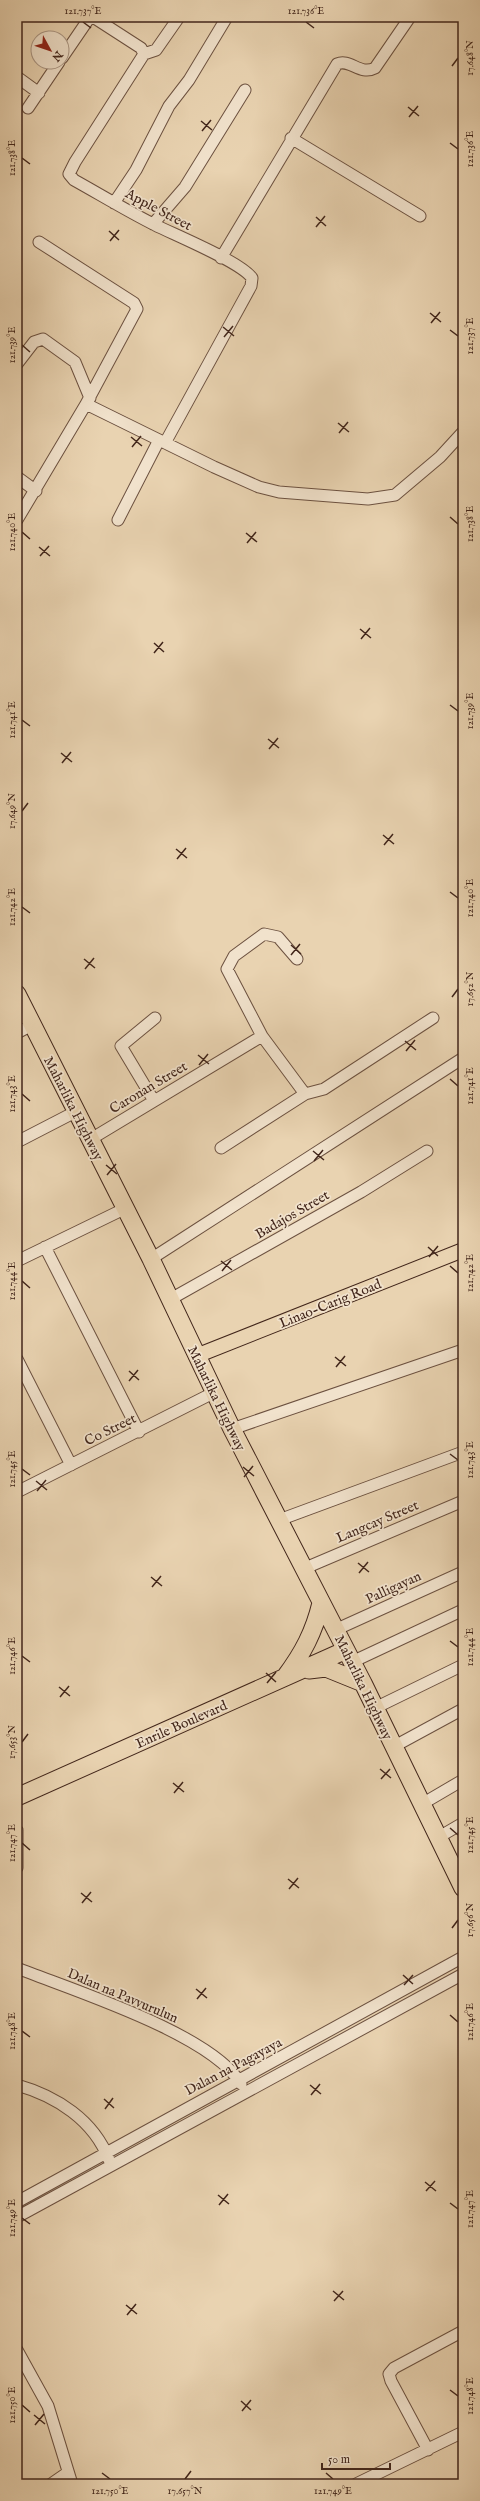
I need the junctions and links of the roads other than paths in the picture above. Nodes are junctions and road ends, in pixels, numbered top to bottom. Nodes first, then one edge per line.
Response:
1 (90, 17) edge
2 (93, 17) edge
3 (179, 17) edge
4 (227, 17) edge
5 (410, 17) edge
6 (70, 46) edge
7 (144, 54) junction
8 (53, 70) edge
9 (17, 77) edge
10 (245, 90) dead end
11 (38, 92) junction
12 (28, 108) dead end
13 (291, 138) junction
14 (114, 203) junction
15 (420, 216) dead end
16 (153, 224) junction
17 (39, 242) dead end
18 (221, 258) junction
19 (17, 364) edge
20 (88, 401) junction
21 (462, 432) edge
22 (162, 442) junction
23 (17, 477) edge
24 (36, 491) junction
25 (17, 520) edge
26 (118, 520) dead end
27 (297, 960) dead end
28 (20, 999) edge
29 (155, 1018) dead end
30 (433, 1018) dead end
31 (32, 1025) junction
32 (17, 1033) edge
33 (262, 1036) junction
34 (463, 1058) edge
35 (305, 1094) junction
36 (154, 1101) junction
37 (77, 1111) junction
38 (91, 1139) junction
39 (17, 1142) edge
40 (221, 1148) dead end
41 (427, 1151) dead end
42 (124, 1209) junction
43 (45, 1247) junction
44 (463, 1250) edge
45 (151, 1259) junction
46 (17, 1261) edge
47 (170, 1300) junction
48 (463, 1350) edge
49 (196, 1356) junction
50 (17, 1359) edge
51 (215, 1392) junction
52 (232, 1429) junction
53 (139, 1432) junction
54 (463, 1452) edge
55 (71, 1465) junction
56 (17, 1492) edge
57 (463, 1501) edge
58 (279, 1520) junction
59 (303, 1569) junction
60 (463, 1572) edge
61 (321, 1603) junction
62 (463, 1610) edge
63 (335, 1630) junction
64 (349, 1656) junction
65 (463, 1665) edge
66 (290, 1675) junction
67 (363, 1682) junction
68 (375, 1708) junction
69 (463, 1709) edge
70 (394, 1748) junction
71 (463, 1780) edge
72 (17, 1797) edge
73 (422, 1804) junction
74 (463, 1823) edge
75 (17, 1830) edge
76 (439, 1838) junction
77 (17, 1868) edge
78 (461, 1878) edge
79 (463, 1957) edge
80 (17, 1968) edge
81 (463, 1974) edge
82 (238, 2079) junction
83 (17, 2084) edge
84 (246, 2092) junction
85 (106, 2153) junction
86 (111, 2166) junction
87 (17, 2202) edge
88 (17, 2217) edge
89 (463, 2331) edge
90 (17, 2350) edge
91 (463, 2432) edge
92 (428, 2450) junction
93 (67, 2473) junction
94 (51, 2484) edge
95 (72, 2484) edge
96 (356, 2484) edge

1 - 6 street
2 - 7 street
3 - 7 street
4 - 14 street
5 - 13 street
7 - 14 street, Apple Street
8 - 11 street
9 - 11 street
10 - 16 street
11 - 12 street
13 - 15 street
13 - 18 street
14 - 16 street, Apple Street
16 - 18 street, Apple Street
17 - 20 street
18 - 22 street, Apple Street
19 - 20 street
20 - 22 street
20 - 24 street
21 - 22 street
22 - 26 street
23 - 24 street
24 - 25 street
27 - 33 street
28 - 31 highway, Maharlika Highway
29 - 36 street
30 - 35 street
31 - 32 street
31 - 37 highway, Maharlika Highway
33 - 35 street
33 - 36 street, Caronan Street
34 - 45 street
35 - 40 street
36 - 38 street, Caronan Street
37 - 38 highway, Maharlika Highway
37 - 39 street
38 - 42 highway, Maharlika Highway
41 - 47 street, Badajos Street
42 - 43 street
42 - 45 highway, Maharlika Highway
43 - 46 street
43 - 53 street
44 - 49 main road, Linao-Carig Road
45 - 47 highway, Maharlika Highway
47 - 49 highway, Maharlika Highway
48 - 52 street
49 - 51 highway, Maharlika Highway
50 - 55 street
51 - 52 highway, Maharlika Highway
51 - 53 street, Co Street
52 - 58 highway, Maharlika Highway
53 - 55 street, Co Street
54 - 58 street
55 - 56 street, Co Street
57 - 59 street, Langcay Street
58 - 59 highway, Maharlika Highway
59 - 61 highway, Maharlika Highway
60 - 63 street, Palligayan
61 - 63 highway, Maharlika Highway
61 - 66 highway
62 - 64 street
63 - 64 highway, Maharlika Highway
64 - 66 highway, Enrile Boulevard
64 - 67 highway, Maharlika Highway
65 - 68 street
66 - 67 highway
66 - 72 highway, Enrile Boulevard
67 - 68 highway, Maharlika Highway
68 - 70 highway, Maharlika Highway
69 - 70 street
70 - 73 highway, Maharlika Highway
71 - 73 street
73 - 76 highway, Maharlika Highway
74 - 76 street
75 - 77 street
76 - 78 highway, Maharlika Highway
79 - 82 street, Dalan na Pagayaya
80 - 82 street, Dalan na Pavvurulun
81 - 84 street, Dalan na Pagayaya
82 - 84 street, Dalan na Pavvurulun
82 - 85 street, Dalan na Pagayaya
83 - 85 street
84 - 86 street, Dalan na Pagayaya
85 - 86 street
85 - 87 street, Dalan na Pagayaya
86 - 88 street, Dalan na Pagayaya
89 - 92 street
90 - 93 street
91 - 92 street
92 - 96 street
93 - 94 street
93 - 95 street

